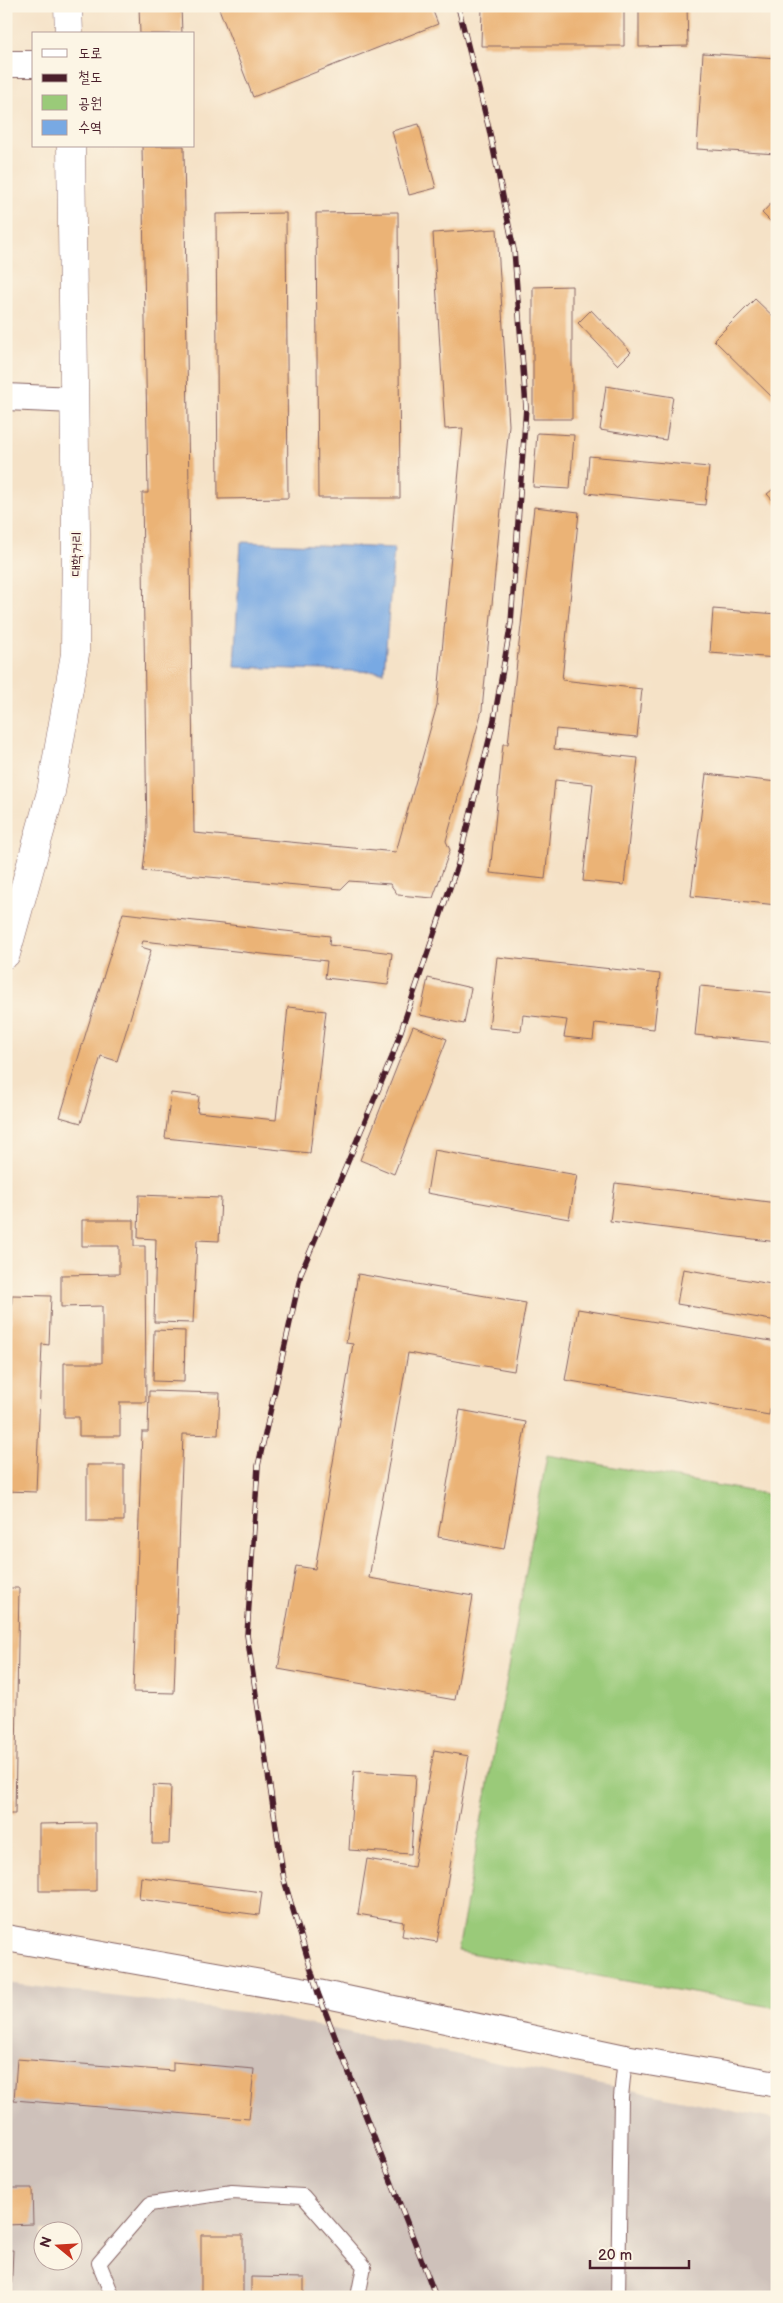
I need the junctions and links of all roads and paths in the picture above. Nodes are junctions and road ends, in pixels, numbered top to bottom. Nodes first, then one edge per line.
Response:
1 (68, 6) edge
2 (69, 32) edge
3 (6, 64) edge
4 (32, 64) edge
5 (71, 148) edge
6 (6, 397) edge
7 (74, 400) junction
8 (6, 954) edge
9 (6, 1938) edge
10 (625, 2058) junction
11 (777, 2084) edge
12 (113, 2297) edge
13 (358, 2297) edge
14 (618, 2297) edge

1 - 2 main road
3 - 4 street
5 - 7 main road, 대학거리
6 - 7 street
7 - 8 main road, 대학거리
9 - 10 street
10 - 11 street
10 - 14 lane
12 - 13 lane

